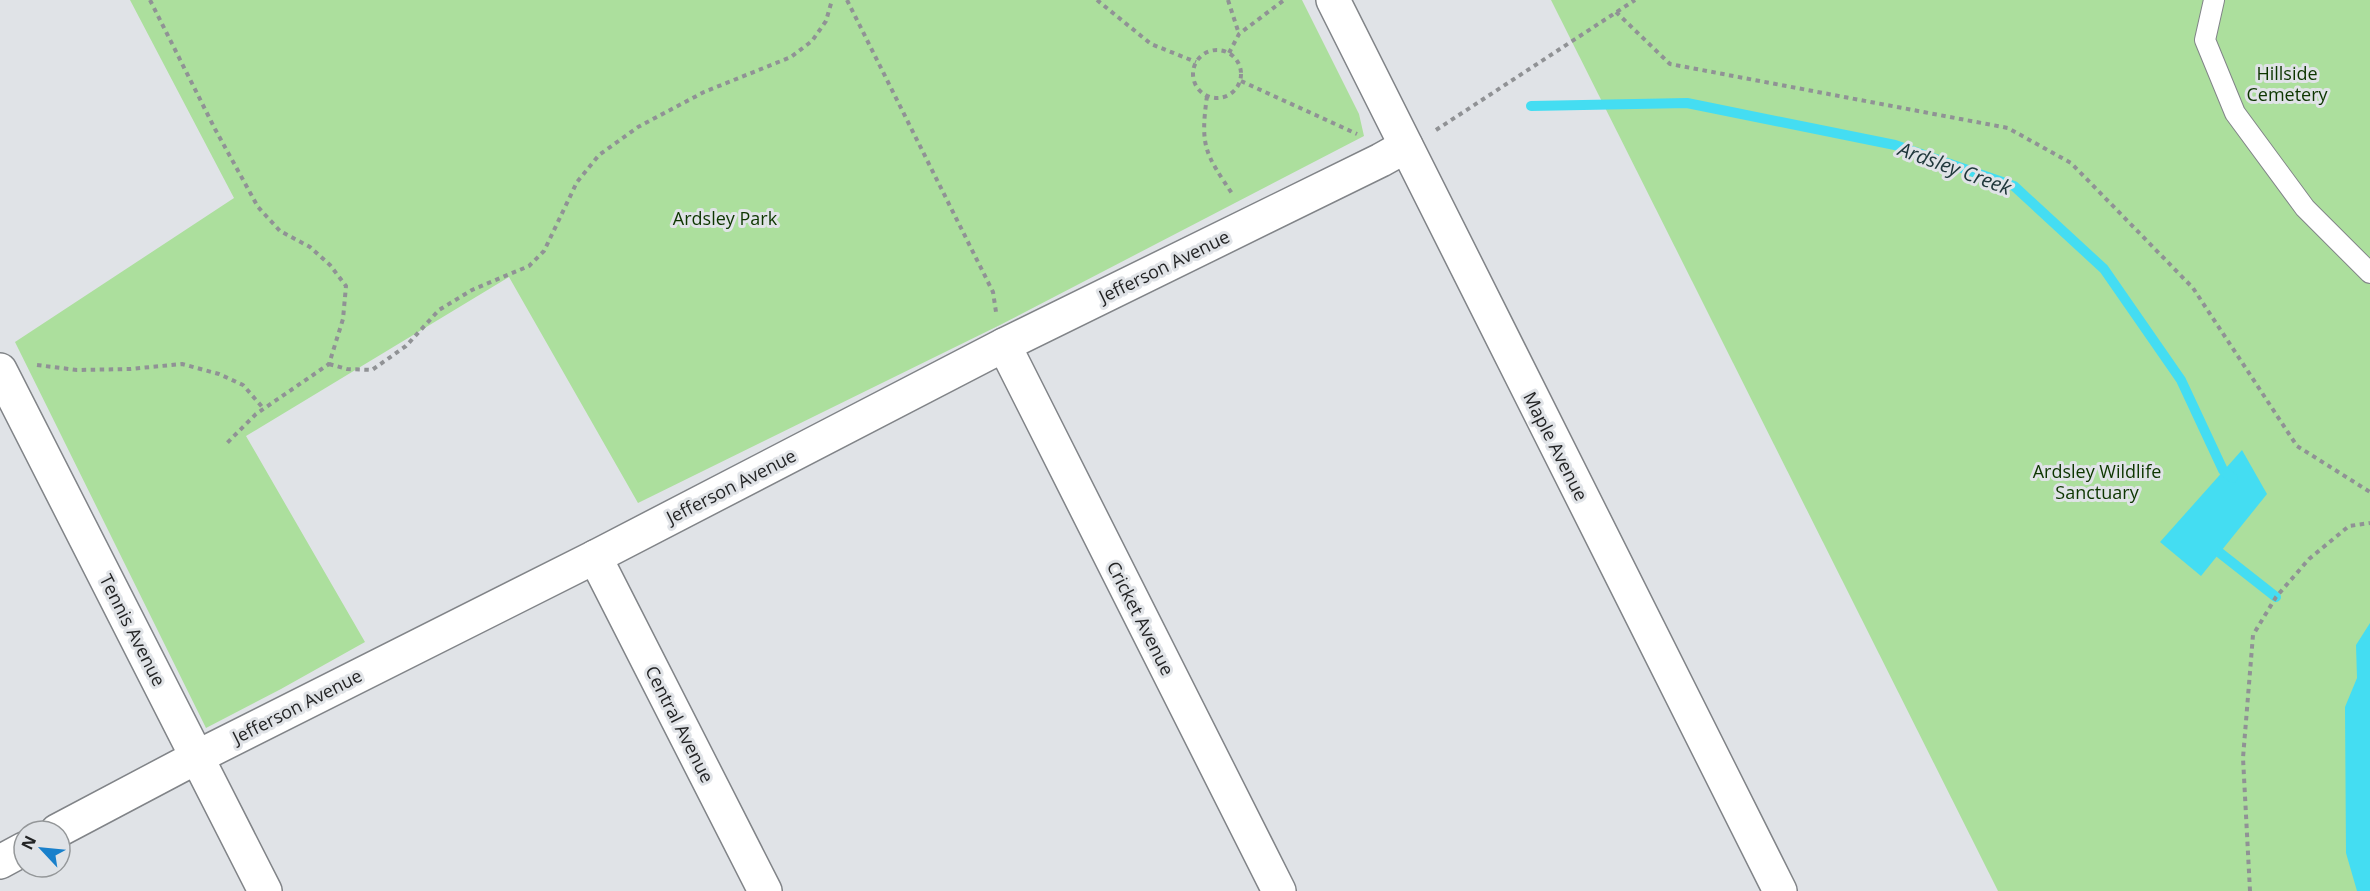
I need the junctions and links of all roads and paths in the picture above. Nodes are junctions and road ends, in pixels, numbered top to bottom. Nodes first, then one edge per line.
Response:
1 (150, 0) edge
2 (832, 0) edge
3 (847, 0) edge
4 (1098, 0) edge
5 (1228, 0) edge
6 (1284, 0) edge
7 (1334, 0) edge
8 (1635, 0) edge
9 (2214, 0) edge
10 (1616, 12) junction
11 (1239, 34) junction
12 (1229, 53) junction
13 (1196, 63) junction
14 (1240, 81) junction
15 (1207, 96) junction
16 (1365, 135) dead end
17 (1406, 146) junction
18 (1237, 201) dead end
19 (2370, 273) edge
20 (1000, 330) junction
21 (330, 364) junction
22 (36, 365) dead end
23 (0, 370) edge
24 (264, 409) junction
25 (226, 444) dead end
26 (2370, 492) edge
27 (2370, 523) edge
28 (595, 557) junction
29 (197, 757) junction
30 (72, 823) edge
31 (265, 891) edge
32 (765, 891) edge
33 (1279, 891) edge
34 (1780, 891) edge
35 (2250, 891) edge

1 - 21 path
2 - 21 path
3 - 20 path
4 - 13 path
5 - 11 path
6 - 11 path
7 - 17 street, Maple Avenue
8 - 10 path
9 - 19 lane
10 - 17 path
10 - 26 path
11 - 12 path
12 - 13 path
12 - 14 path
13 - 15 path
14 - 15 path
14 - 16 path
15 - 18 path
17 - 20 street, Jefferson Avenue
17 - 34 street, Maple Avenue
20 - 28 street, Jefferson Avenue
20 - 33 street, Cricket Avenue
21 - 24 path
22 - 24 path
23 - 29 street, Tennis Avenue
24 - 25 path
27 - 35 path
28 - 29 street, Jefferson Avenue
28 - 32 street, Central Avenue
29 - 30 street, Jefferson Avenue
29 - 31 street, Tennis Avenue

